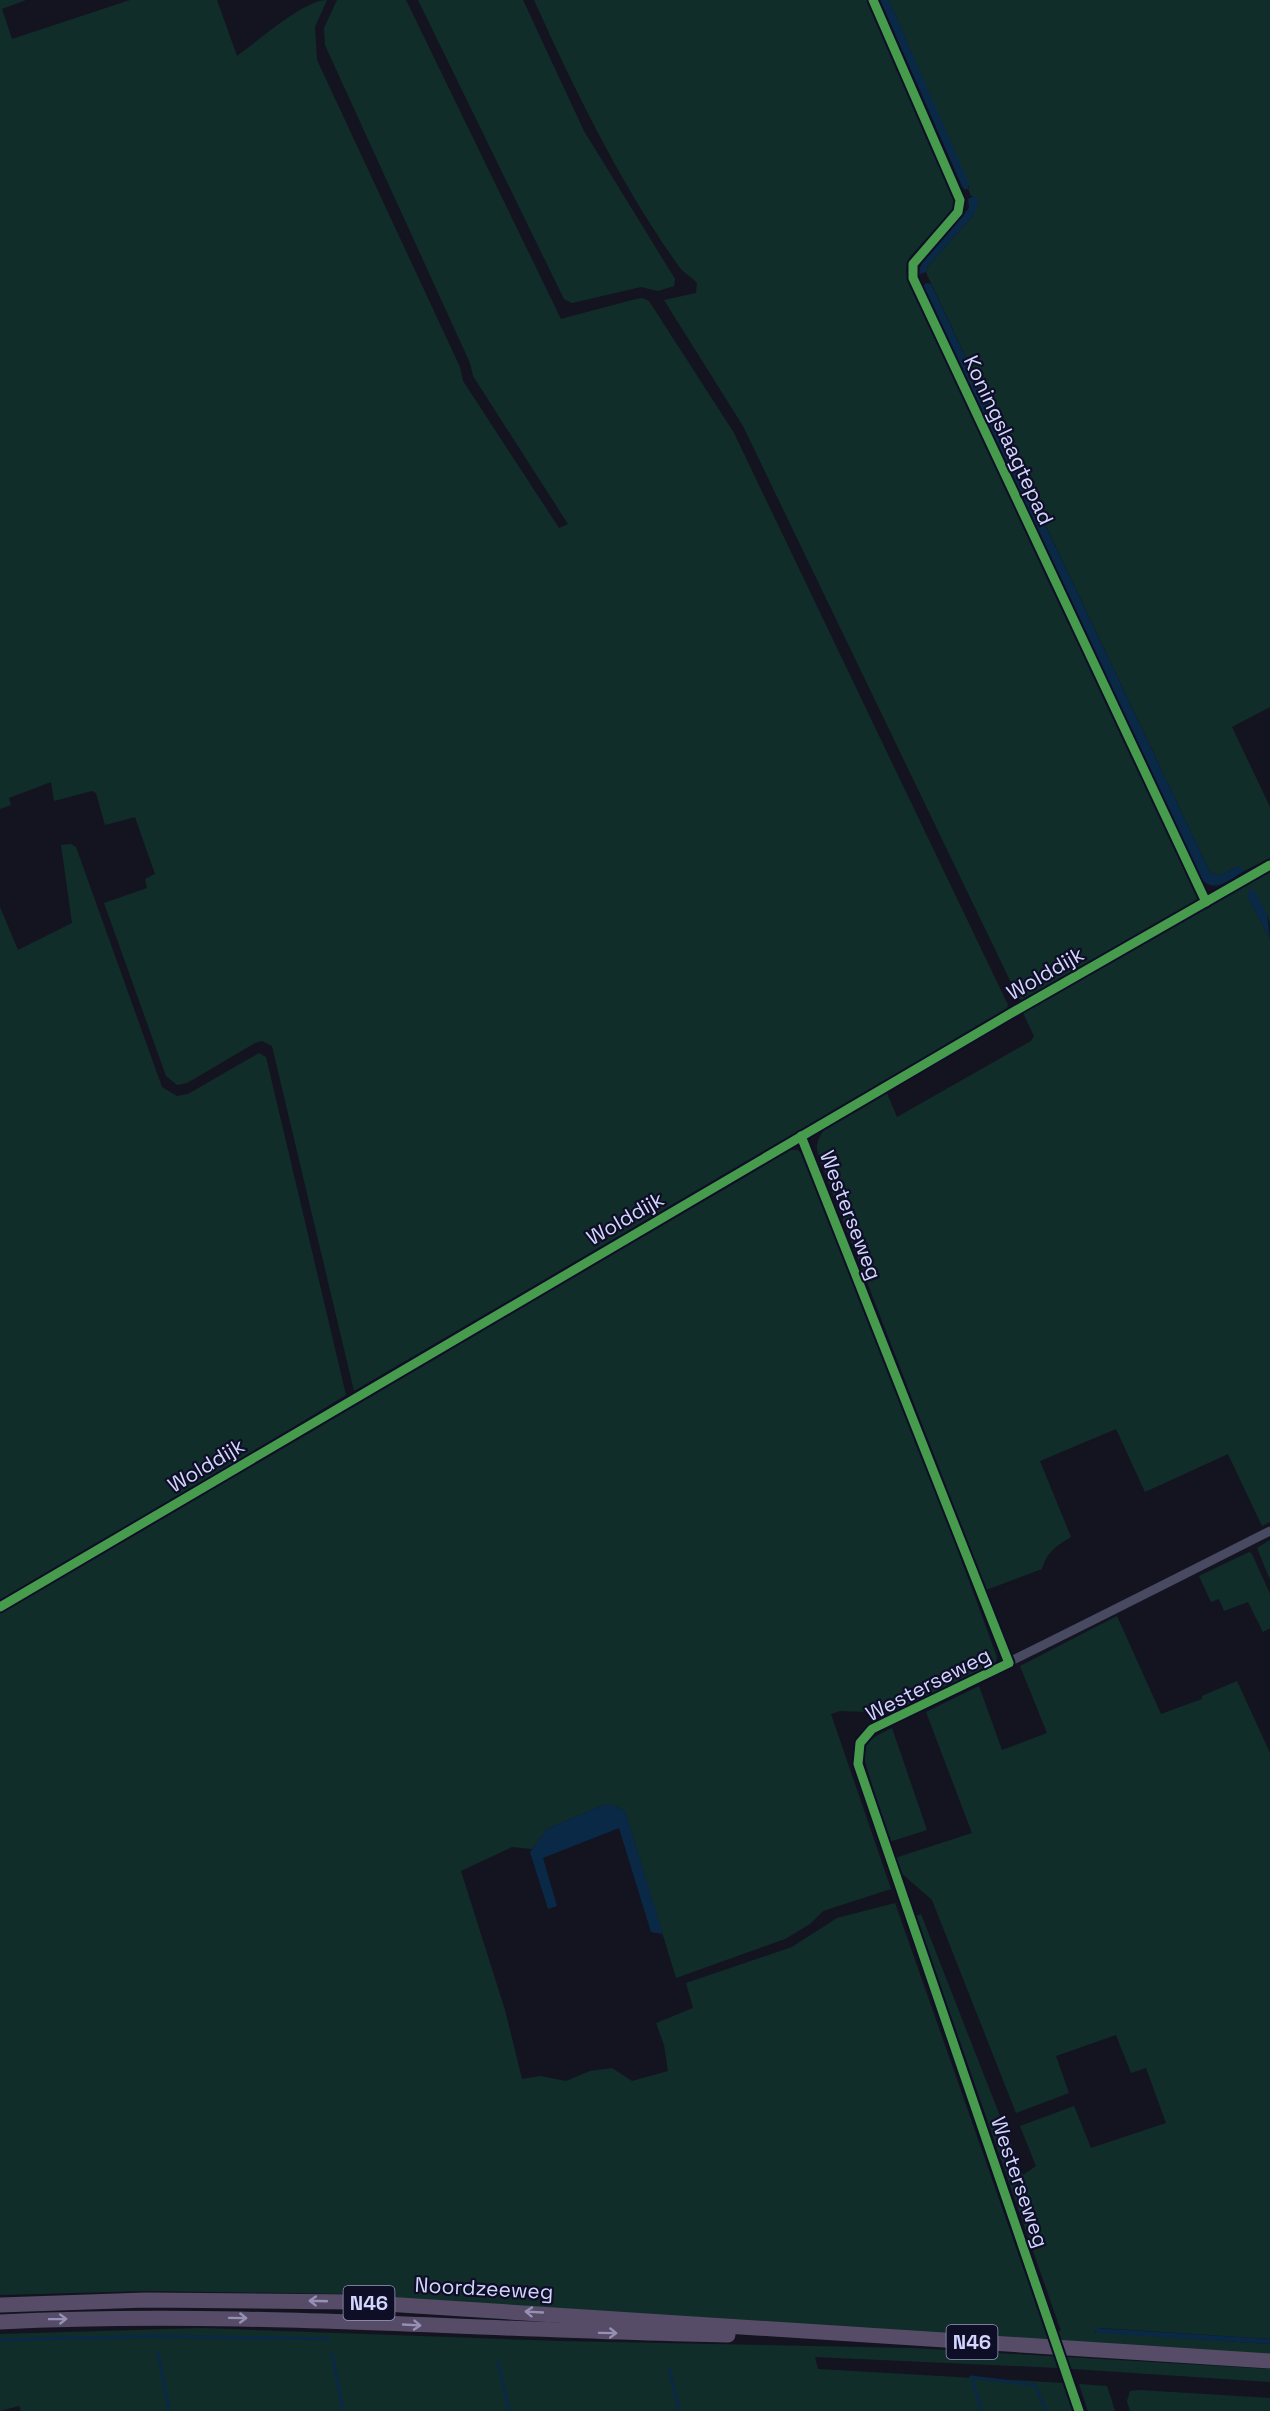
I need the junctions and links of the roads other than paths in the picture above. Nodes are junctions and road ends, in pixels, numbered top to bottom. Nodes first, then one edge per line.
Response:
1 (873, 0) edge
2 (1270, 865) edge
3 (1206, 902) junction
4 (801, 1136) junction
5 (1270, 1531) edge
6 (0, 1607) edge
7 (1010, 1663) junction
8 (0, 2305) edge
9 (0, 2322) edge
10 (893, 2338) junction
11 (1270, 2361) edge
12 (1079, 2411) edge

1 - 3 street, Koningslaagtepad
2 - 3 street, Wolddijk
3 - 4 street, Wolddijk
4 - 6 street, Wolddijk
4 - 7 street, Westerseweg
5 - 7 street, Westerseweg
7 - 12 street, Westerseweg, bridge
10 -> 8 highway, Noordzeeweg / N46
9 -> 10 highway, Noordzeeweg / N46
10 - 11 highway, Noordzeeweg / N46

